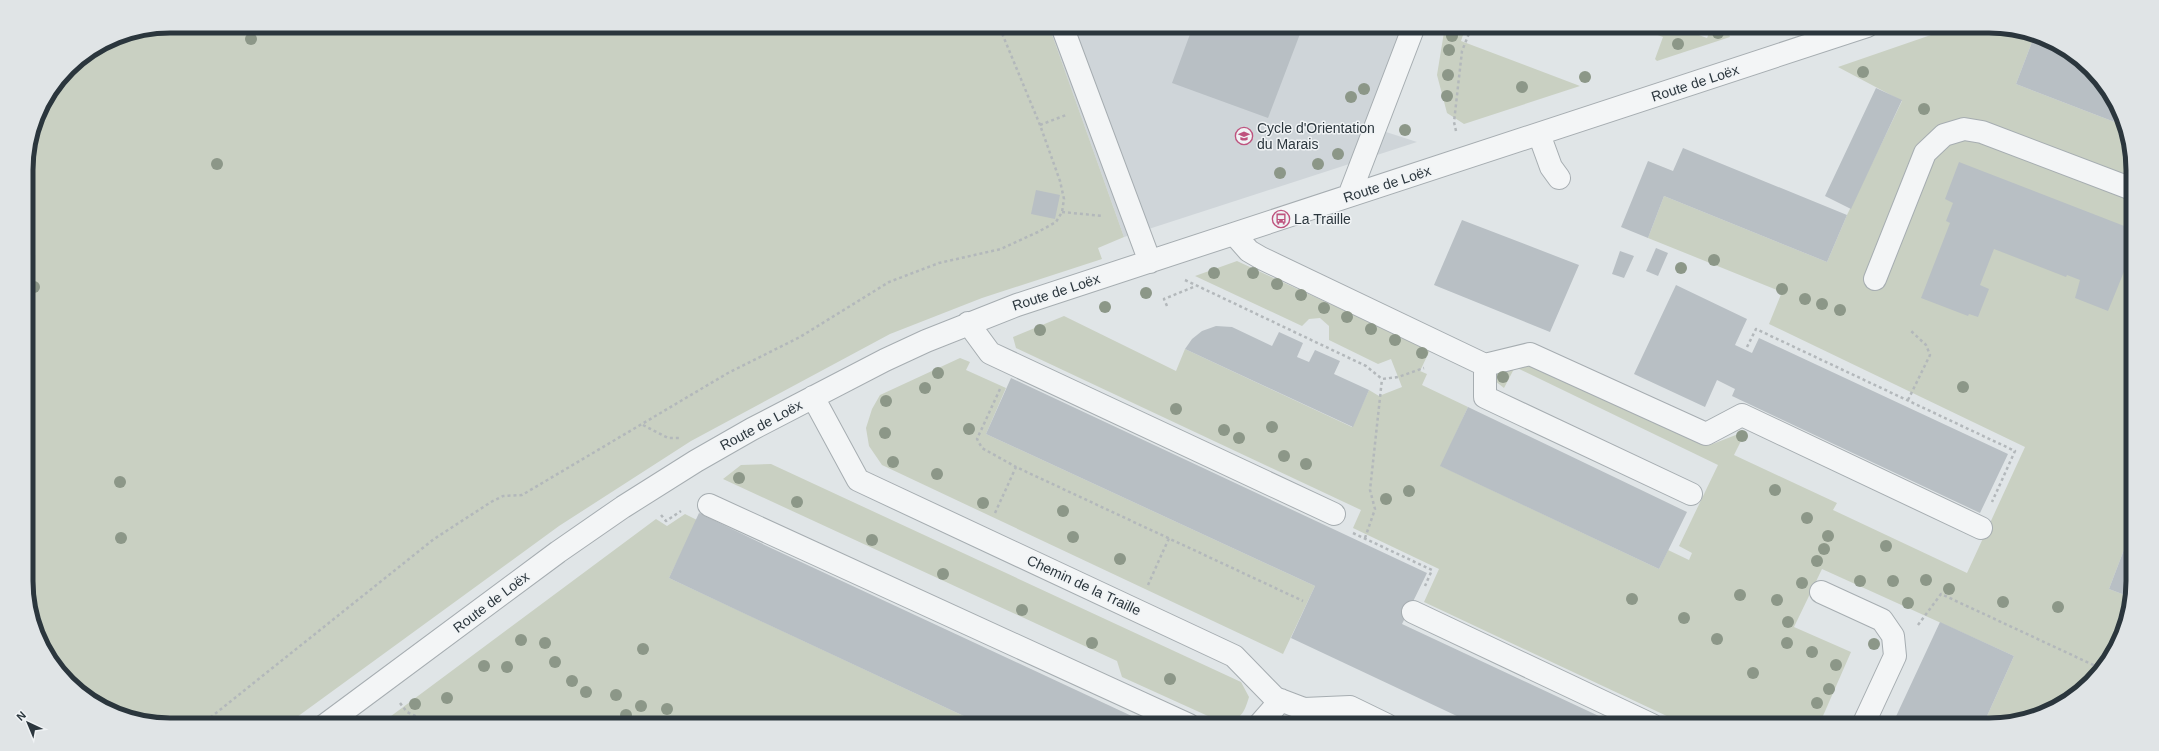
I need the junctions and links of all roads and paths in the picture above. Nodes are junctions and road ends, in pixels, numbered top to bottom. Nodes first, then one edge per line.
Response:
1 (1002, 33) edge
2 (1065, 33) edge
3 (1411, 33) edge
4 (1469, 33) edge
5 (1846, 33) edge
6 (1540, 134) junction
7 (1457, 136) dead end
8 (1559, 178) dead end
9 (2126, 188) edge
10 (1349, 196) junction
11 (1062, 212) junction
12 (1133, 217) junction
13 (1234, 234) junction
14 (1150, 262) junction
15 (1183, 279) dead end
16 (1875, 280) dead end
17 (1197, 286) junction
18 (1167, 306) dead end
19 (968, 323) junction
20 (1910, 330) dead end
21 (1440, 343) junction
22 (1747, 347) dead end
23 (1485, 364) junction
24 (1382, 379) junction
25 (997, 396) dead end
26 (813, 397) junction
27 (1908, 400) junction
28 (642, 425) junction
29 (682, 442) dead end
30 (1016, 467) junction
31 (1691, 494) dead end
32 (709, 505) dead end
33 (659, 511) dead end
34 (678, 513) dead end
35 (1340, 522) joint
36 (1981, 528) joint
37 (983, 538) junction
38 (1169, 538) junction
39 (1365, 538) junction
40 (1821, 592) dead end
41 (1303, 601) dead end
42 (1136, 610) junction
43 (1413, 612) joint
44 (1894, 656) junction
45 (2096, 666) edge
46 (1281, 700) junction
47 (398, 701) dead end
48 (210, 718) edge
49 (334, 718) edge
50 (420, 718) edge
51 (1174, 718) edge
52 (1265, 718) edge
53 (1373, 718) edge
54 (1637, 718) edge
55 (1866, 718) edge

1 - 11 path
2 - 12 street
3 - 10 street
4 - 7 path
5 - 6 street, Route de Loëx
6 - 8 street
6 - 10 street, Route de Loëx
9 - 16 street
10 - 13 street, Route de Loëx
11 - 12 path
11 - 28 path
12 - 14 street
13 - 14 street, Route de Loëx
13 - 21 street
14 - 19 street, Route de Loëx
15 - 17 path
17 - 18 path
17 - 24 path
19 - 26 street, Route de Loëx
19 - 35 street
20 - 27 path
21 - 23 street
21 - 24 path
22 - 27 path
23 - 31 street
23 - 36 street
24 - 39 path
25 - 30 path
26 - 37 street, Chemin de la Traille
26 - 49 street, Route de Loëx
27 - 36 path
28 - 29 path
28 - 48 path
30 - 37 path
30 - 38 path
32 - 51 street
33 - 34 path
35 - 39 path
37 - 42 street, Chemin de la Traille
38 - 41 path
38 - 42 path
39 - 43 path
40 - 44 street
42 - 46 street, Chemin de la Traille
43 - 54 street
44 - 45 path
44 - 55 street
46 - 52 street
46 - 53 street, Chemin de la Traille
47 - 50 path

